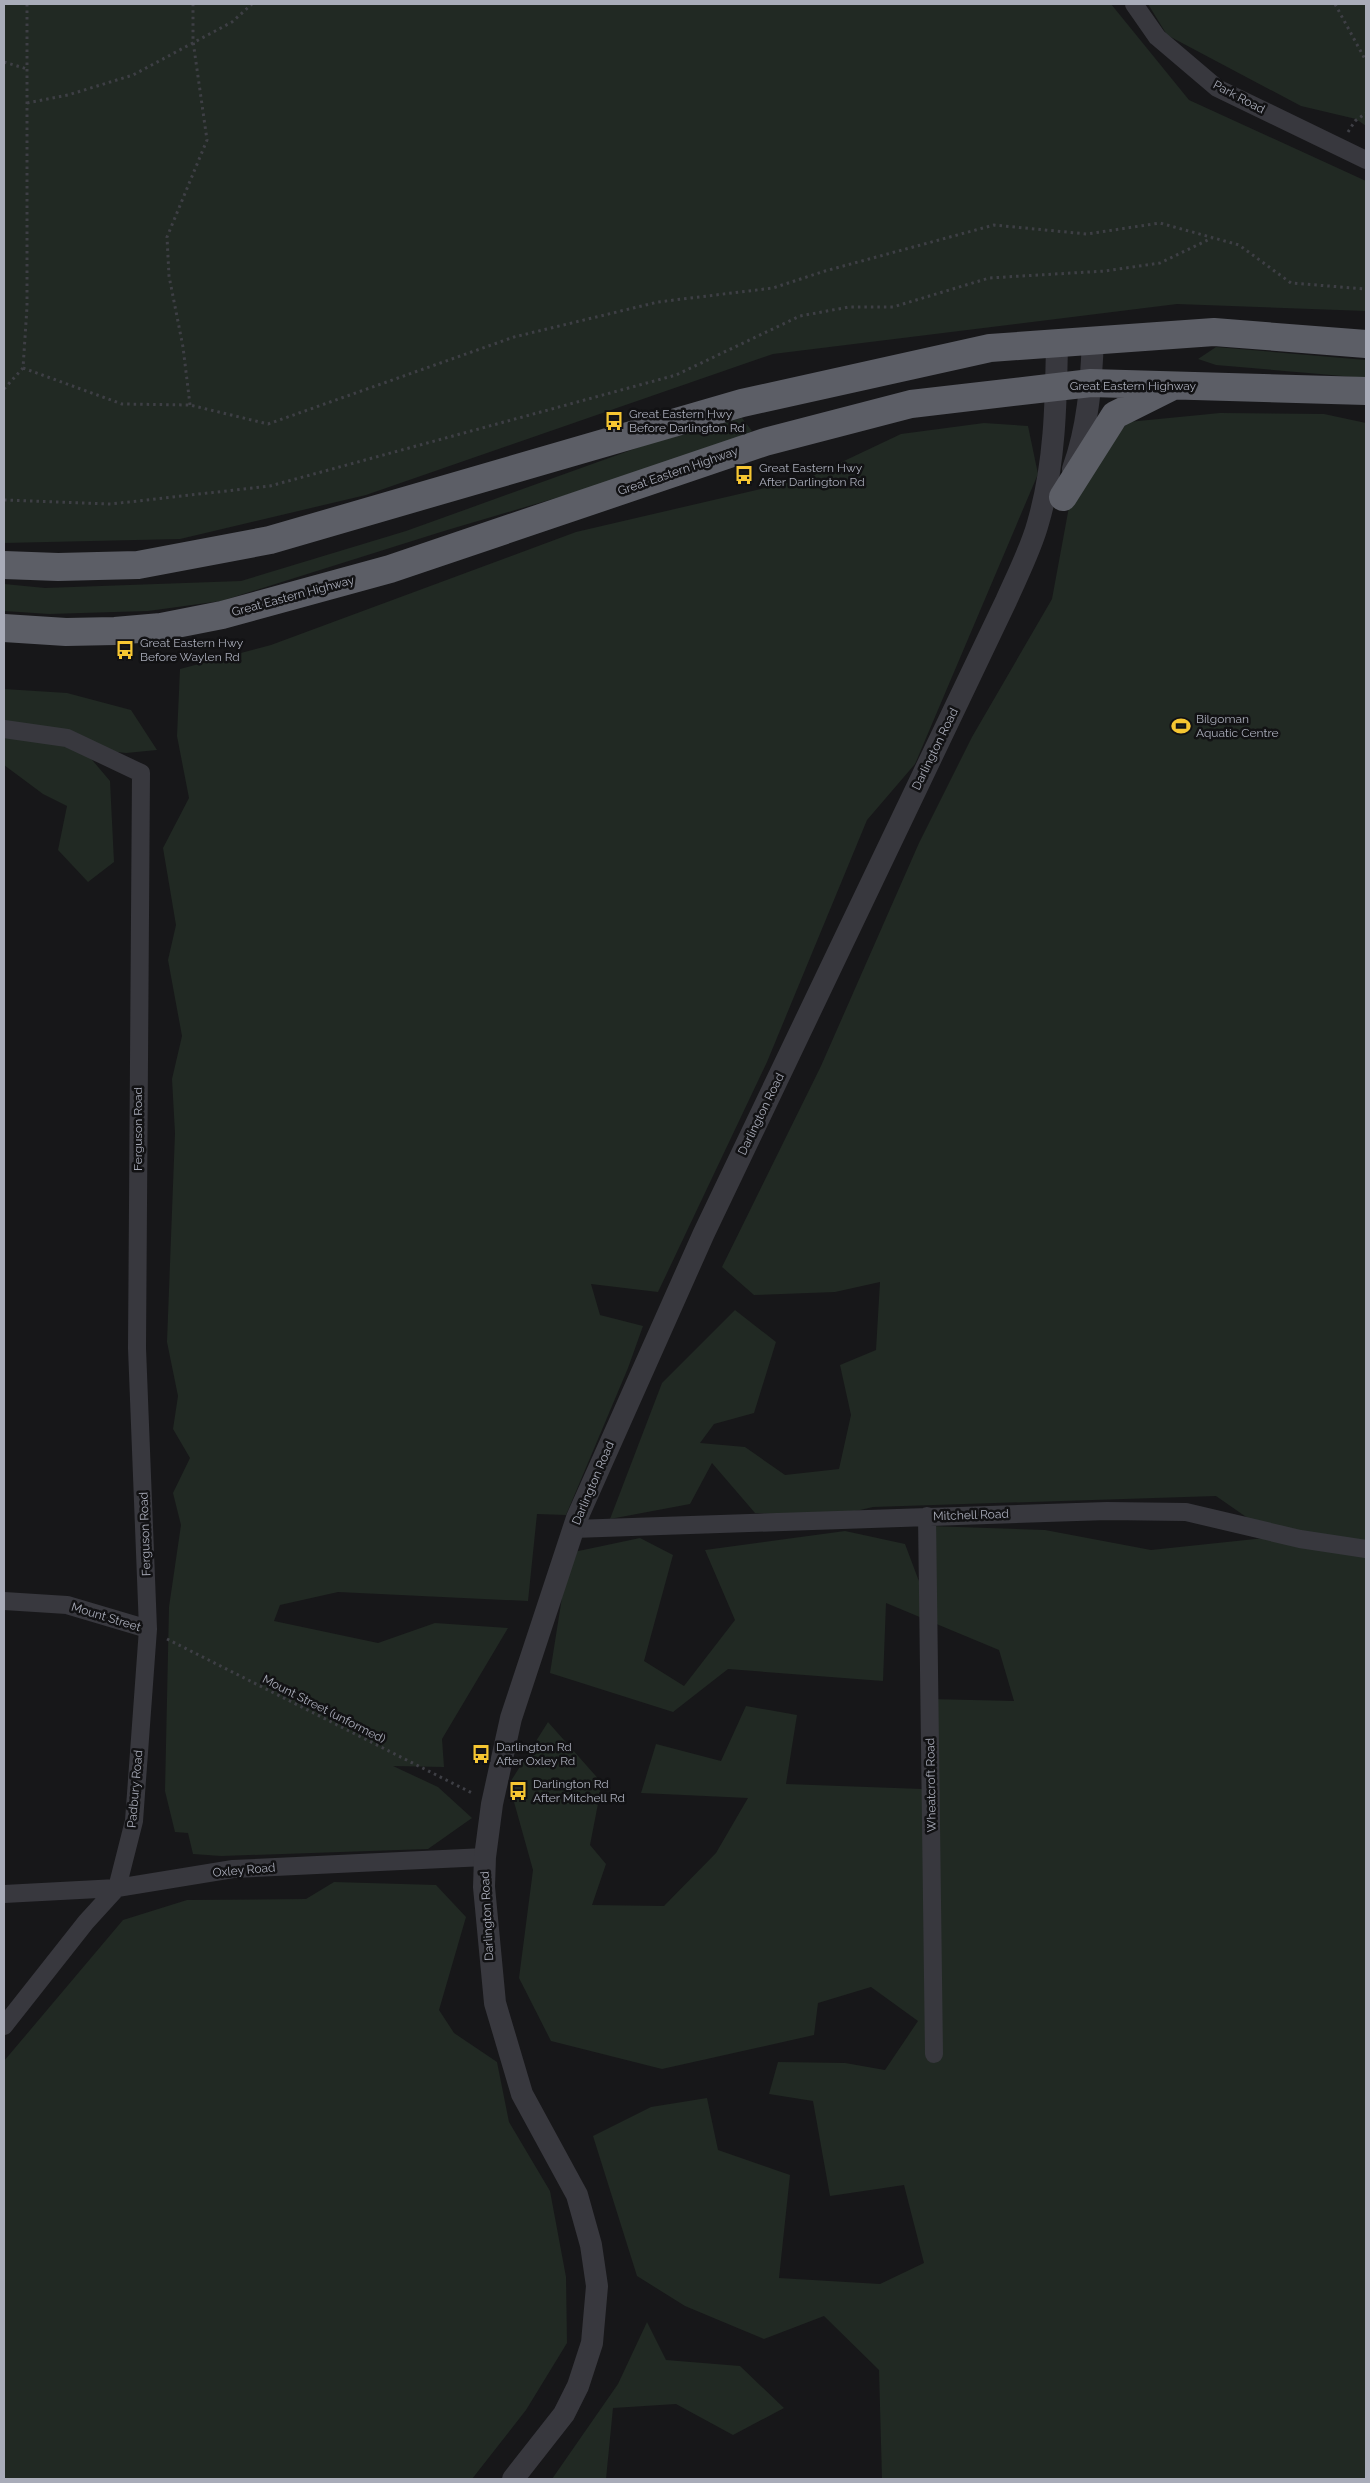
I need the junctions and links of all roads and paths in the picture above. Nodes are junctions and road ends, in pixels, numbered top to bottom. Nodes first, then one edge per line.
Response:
1 (26, 4) edge
2 (193, 4) edge
3 (252, 4) edge
4 (1134, 4) edge
5 (1335, 4) edge
6 (193, 41) junction
7 (1366, 61) edge
8 (4, 62) edge
9 (26, 69) junction
10 (26, 103) junction
11 (1366, 113) edge
12 (1338, 146) junction
13 (1366, 160) edge
14 (1212, 238) junction
15 (1366, 289) edge
16 (1094, 340) junction
17 (1057, 343) junction
18 (1366, 344) edge
19 (23, 368) junction
20 (1091, 383) junction
21 (1176, 384) junction
22 (1056, 387) junction
23 (4, 389) edge
24 (1366, 392) edge
25 (190, 405) junction
26 (1063, 497) junction
27 (4, 500) edge
28 (1038, 524) junction
29 (4, 565) edge
30 (4, 628) edge
31 (4, 729) edge
32 (927, 1516) junction
33 (573, 1529) junction
34 (1366, 1549) edge
35 (4, 1601) edge
36 (148, 1630) junction
37 (492, 1804) junction
38 (485, 1857) junction
39 (116, 1888) junction
40 (4, 1894) edge
41 (4, 2026) edge
42 (934, 2054) dead end
43 (514, 2479) edge

1 - 9 path
2 - 6 path
3 - 6 path
4 - 12 street, Park Road
5 - 7 path
6 - 10 path
6 - 25 path
8 - 9 path
9 - 10 path
10 - 19 path
11 - 12 path
12 - 13 street, Park Road
14 - 15 path
14 - 25 path
14 - 27 path
16 - 17 highway
16 - 18 highway
16 - 20 street, Darlington Road
17 - 22 street, Darlington Road
17 - 29 highway
19 - 23 path
19 - 25 path
20 - 21 highway, Great Eastern Highway
20 - 22 highway, Great Eastern Highway
20 - 26 street, Darlington Road
21 - 24 highway, Great Eastern Highway
21 - 26 highway
22 - 28 street, Darlington Road
22 - 30 highway, Great Eastern Highway
26 - 28 street, Darlington Road
28 - 33 street, Darlington Road
31 - 36 street, Ferguson Road
32 - 33 street, Mitchell Road
32 - 34 street, Mitchell Road
32 - 42 street, Wheatcroft Road
33 - 37 street, Darlington Road
35 - 36 street, Mount Street
36 - 37 path, Mount Street (unformed)
36 - 39 street, Padbury Road
37 - 38 street, Darlington Road
38 - 39 street, Oxley Road
38 - 43 street, Darlington Road
39 - 40 street, Oxley Road
39 - 41 street, Padbury Road

